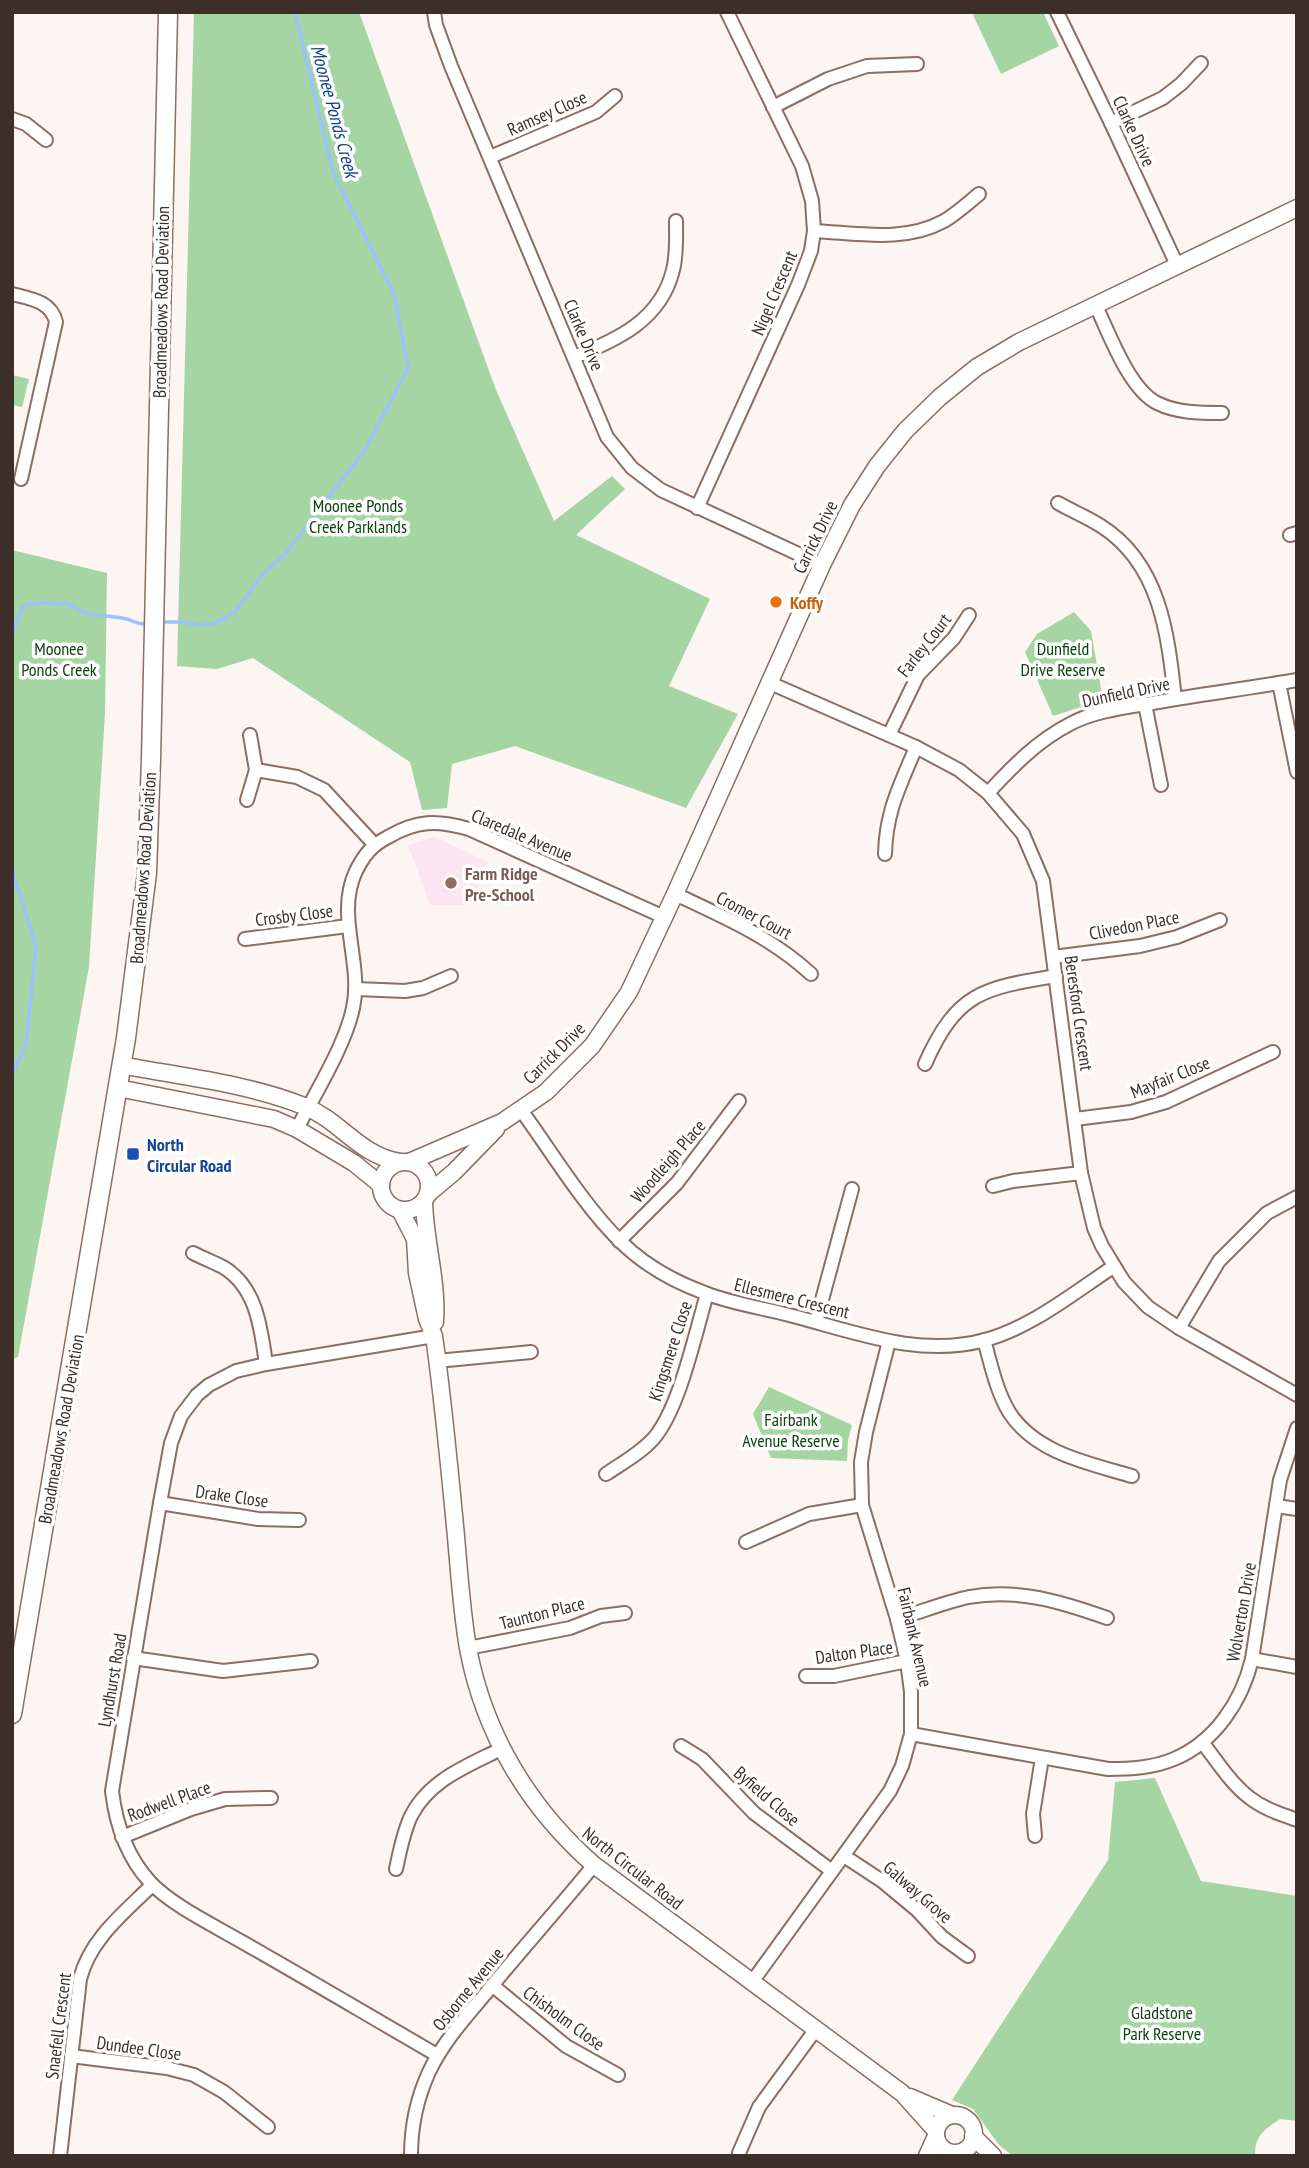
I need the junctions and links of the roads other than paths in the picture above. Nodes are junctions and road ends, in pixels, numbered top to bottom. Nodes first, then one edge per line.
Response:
1 (168, 12) edge
2 (434, 12) edge
3 (727, 12) edge
4 (1057, 12) edge
5 (1200, 63) dead end
6 (917, 64) dead end
7 (615, 96) dead end
8 (773, 107) junction
9 (12, 119) edge
10 (1111, 123) junction
11 (46, 140) dead end
12 (490, 158) junction
13 (979, 194) dead end
14 (1297, 208) edge
15 (676, 221) dead end
16 (814, 231) junction
17 (1177, 265) junction
18 (12, 294) edge
19 (1096, 306) junction
20 (574, 357) junction
21 (1222, 413) dead end
22 (21, 479) dead end
23 (1058, 503) dead end
24 (697, 508) junction
25 (822, 565) junction
26 (969, 615) dead end
27 (1297, 680) edge
28 (770, 683) junction
29 (1279, 683) junction
30 (1175, 699) junction
31 (1145, 704) junction
32 (250, 735) dead end
33 (889, 735) junction
34 (916, 747) junction
35 (256, 770) junction
36 (1297, 772) edge
37 (1161, 785) dead end
38 (988, 793) junction
39 (247, 800) dead end
40 (374, 844) junction
41 (885, 854) dead end
42 (675, 894) junction
43 (664, 917) junction
44 (1220, 920) dead end
45 (348, 926) junction
46 (245, 939) dead end
47 (1053, 957) junction
48 (811, 974) dead end
49 (452, 976) dead end
50 (1056, 976) junction
51 (356, 989) junction
52 (1273, 1052) dead end
53 (925, 1064) dead end
54 (121, 1065) junction
55 (216, 1082) junction
56 (118, 1088) junction
57 (739, 1101) dead end
58 (214, 1107) junction
59 (308, 1108) junction
60 (521, 1110) junction
61 (1075, 1119) junction
62 (502, 1122) junction
63 (297, 1129) junction
64 (440, 1149) junction
65 (405, 1162) junction
66 (454, 1172) junction
67 (1081, 1173) junction
68 (381, 1185) junction
69 (993, 1186) dead end
70 (852, 1189) dead end
71 (1297, 1197) edge
72 (426, 1198) junction
73 (400, 1210) junction
74 (619, 1241) junction
75 (193, 1254) dead end
76 (1113, 1267) junction
77 (707, 1294) junction
78 (816, 1322) junction
79 (1180, 1328) junction
80 (434, 1336) junction
81 (984, 1340) junction
82 (889, 1341) junction
83 (531, 1352) dead end
84 (437, 1361) junction
85 (266, 1364) junction
86 (1297, 1395) edge
87 (1297, 1428) edge
88 (606, 1474) dead end
89 (1132, 1476) dead end
90 (160, 1503) junction
91 (862, 1505) junction
92 (1276, 1506) junction
93 (1297, 1509) edge
94 (299, 1520) dead end
95 (746, 1542) dead end
96 (625, 1613) dead end
97 (1107, 1618) dead end
98 (897, 1619) junction
99 (468, 1648) junction
100 (133, 1658) junction
101 (1252, 1659) junction
102 (311, 1661) dead end
103 (907, 1661) junction
104 (1297, 1667) edge
105 (806, 1676) dead end
106 (12, 1714) edge
107 (911, 1734) junction
108 (1202, 1742) junction
109 (681, 1746) dead end
110 (502, 1749) junction
111 (1042, 1758) junction
112 (271, 1798) dead end
113 (1297, 1820) edge
114 (1035, 1836) dead end
115 (122, 1837) junction
116 (844, 1856) junction
117 (594, 1865) junction
118 (396, 1869) dead end
119 (832, 1871) junction
120 (152, 1885) junction
121 (968, 1956) dead end
122 (752, 1982) junction
123 (492, 1985) junction
124 (816, 2029) junction
125 (71, 2056) junction
126 (438, 2056) junction
127 (618, 2075) dead end
128 (902, 2093) junction
129 (952, 2115) junction
130 (268, 2127) dead end
131 (936, 2134) junction
132 (967, 2150) edge
133 (739, 2153) dead end
134 (60, 2156) edge
135 (411, 2156) edge
136 (927, 2156) edge
137 (993, 2156) edge

1 - 54 main road, Broadmeadows Road Deviation
2 - 12 street, Clarke Drive
3 - 8 street, Nigel Crescent
4 - 10 street, Clarke Drive
5 - 10 street
6 - 8 street
7 - 12 street, Ramsey Close
8 - 16 street, Nigel Crescent
9 - 11 street
10 - 17 street, Clarke Drive
12 - 20 street, Clarke Drive
13 - 16 street
14 - 17 street, Carrick Drive
15 - 20 street
16 - 24 street, Nigel Crescent
17 - 19 street, Carrick Drive
18 - 22 street
19 - 21 street
19 - 25 street, Carrick Drive
20 - 24 street, Clarke Drive
23 - 30 street
24 - 25 street, Clarke Drive
25 - 28 street, Carrick Drive
26 - 33 street, Farley Court
27 - 29 street, Dunfield Drive
28 - 33 street, Beresford Crescent
28 - 42 street, Carrick Drive
29 - 30 street, Dunfield Drive
29 - 36 street
30 - 31 street, Dunfield Drive
31 - 37 street
31 - 38 street, Dunfield Drive
32 - 35 street
33 - 34 street, Beresford Crescent
34 - 38 street, Beresford Crescent
34 - 41 street
35 - 39 street
35 - 40 street
38 - 47 street, Beresford Crescent
40 - 43 street, Claredale Avenue
40 - 45 street
42 - 43 street, Carrick Drive
42 - 48 street, Cromer Court
43 - 60 street, Carrick Drive
44 - 47 street, Clivedon Place
45 - 46 street, Crosby Close
45 - 51 street
47 - 50 street, Beresford Crescent
49 - 51 street
50 - 53 street
50 - 61 street, Beresford Crescent
51 - 59 street
52 - 61 street, Mayfair Close
54 - 55 street
54 - 56 main road, Broadmeadows Road Deviation
55 - 58 street
55 - 59 street
56 - 58 street
56 - 106 main road, Broadmeadows Road Deviation
57 - 74 street, Woodleigh Place
58 - 63 street
59 - 63 street
59 - 65 street
60 - 62 street, Carrick Drive
60 - 74 street, Ellesmere Crescent
61 - 67 street, Beresford Crescent
62 - 64 street, Carrick Drive
62 - 66 street, Carrick Drive
63 - 68 street
64 - 65 street, Carrick Drive
64 - 66 street
65 - 68 street
65 - 72 street
66 - 72 street, Carrick Drive
67 - 69 street
67 - 76 street, Beresford Crescent
68 - 73 street
70 - 78 street
71 - 79 street
72 - 73 street
72 - 80 street, North Circular Road
73 - 80 street, North Circular Road
74 - 77 street, Ellesmere Crescent
75 - 85 street
76 - 79 street, Beresford Crescent
76 - 81 street, Ellesmere Crescent
77 - 78 street, Ellesmere Crescent
77 - 88 street, Kingsmere Close
78 - 82 street, Ellesmere Crescent
79 - 86 street, Beresford Crescent
80 - 84 street, North Circular Road
80 - 85 street, Lyndhurst Road
81 - 82 street, Ellesmere Crescent
81 - 89 street
82 - 91 street, Fairbank Avenue
83 - 84 street
84 - 99 street, North Circular Road
85 - 90 street, Lyndhurst Road
87 - 92 street, Wolverton Drive
90 - 94 street, Drake Close
90 - 100 street, Lyndhurst Road
91 - 95 street
91 - 98 street, Fairbank Avenue
92 - 93 street
92 - 101 street, Wolverton Drive
96 - 99 street, Taunton Place
97 - 98 street
98 - 103 street, Fairbank Avenue
99 - 110 street, North Circular Road
100 - 102 street
100 - 115 street, Lyndhurst Road
101 - 104 street
101 - 108 street, Wolverton Drive
103 - 105 street, Dalton Place
103 - 107 street, Fairbank Avenue
107 - 111 street, Wolverton Drive
107 - 116 street, Fairbank Avenue
108 - 111 street, Wolverton Drive
108 - 113 street
109 - 119 street, Byfield Close
110 - 117 street, North Circular Road
110 - 118 street
111 - 114 street
112 - 115 street, Rodwell Place
115 - 120 street, Lyndhurst Road
116 - 119 street, Fairbank Avenue
116 - 121 street, Galway Grove
117 - 122 street, North Circular Road
117 - 123 street, Osborne Avenue
119 - 122 street, Fairbank Avenue
120 - 125 street, Snaefell Crescent
120 - 126 street, Lyndhurst Road
122 - 124 street, North Circular Road
123 - 126 street, Osborne Avenue
123 - 127 street, Chisholm Close
124 - 128 street, North Circular Road
124 - 133 street
125 - 130 street, Dundee Close
125 - 134 street, Snaefell Crescent
126 - 135 street, Osborne Avenue
128 - 129 street, North Circular Road
128 - 131 street, North Circular Road
129 - 131 street
129 - 132 street
131 - 132 street
131 - 136 street
132 - 137 street

